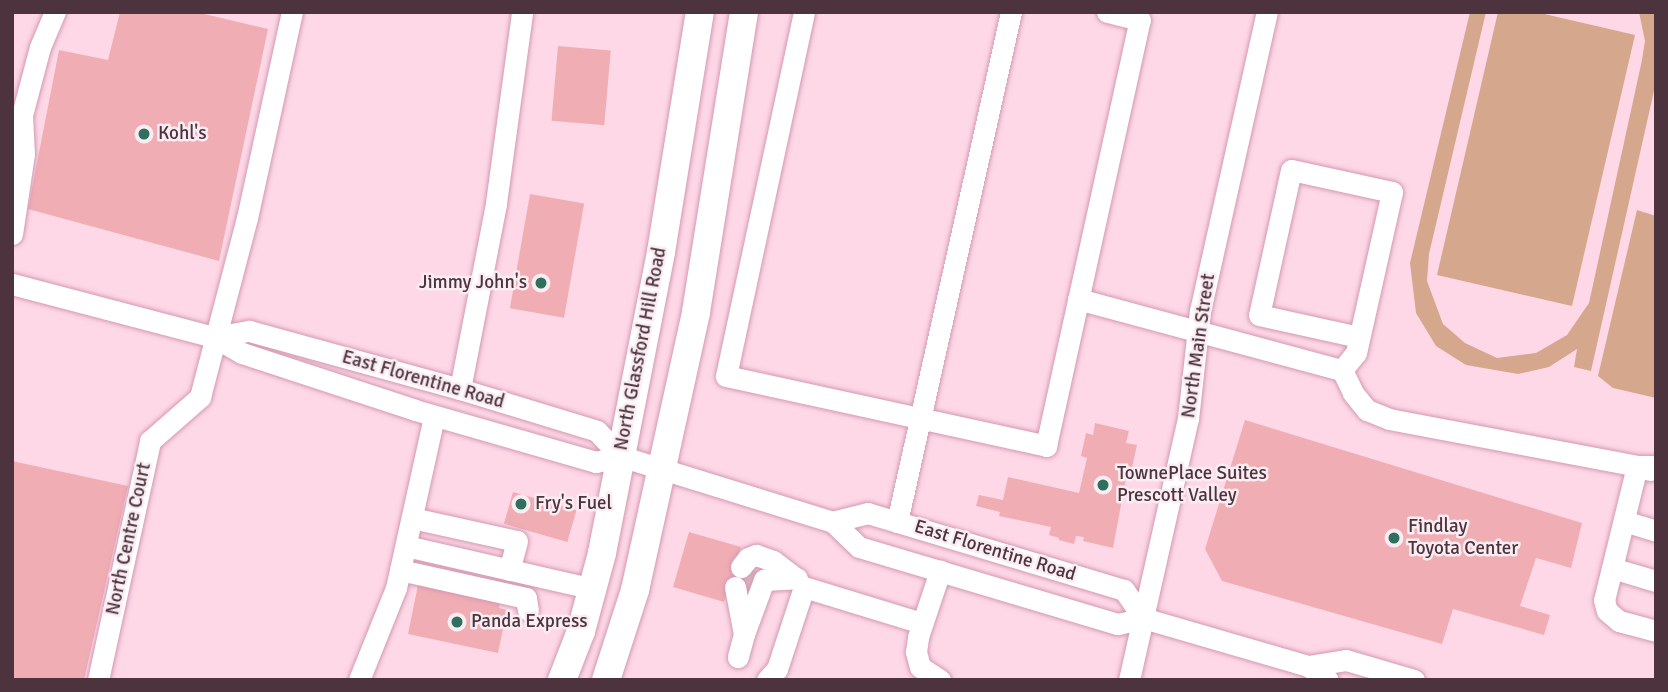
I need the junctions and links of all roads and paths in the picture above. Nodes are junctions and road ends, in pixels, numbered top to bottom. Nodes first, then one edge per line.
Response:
1 (55, 12) edge
2 (292, 12) edge
3 (522, 12) edge
4 (700, 12) edge
5 (744, 12) edge
6 (804, 12) edge
7 (1011, 12) edge
8 (1107, 12) edge
9 (1267, 12) edge
10 (12, 234) edge
11 (12, 284) edge
12 (1078, 299) junction
13 (1199, 333) junction
14 (214, 337) junction
15 (1358, 337) junction
16 (1342, 370) junction
17 (460, 389) junction
18 (434, 416) junction
19 (921, 419) junction
20 (620, 456) junction
21 (661, 468) junction
22 (1649, 468) edge
23 (412, 518) junction
24 (1624, 521) junction
25 (832, 522) junction
26 (897, 522) junction
27 (1656, 531) edge
28 (406, 546) junction
29 (1612, 568) junction
30 (400, 570) junction
31 (509, 570) junction
32 (940, 571) junction
33 (1656, 581) edge
34 (800, 583) junction
35 (593, 589) junction
36 (528, 610) dead end
37 (1143, 618) junction
38 (922, 623) junction
39 (1656, 631) edge
40 (744, 634) junction
41 (738, 657) dead end
42 (1308, 666) junction
43 (98, 680) edge
44 (359, 680) edge
45 (562, 680) edge
46 (607, 680) edge
47 (767, 680) edge
48 (940, 680) edge
49 (1129, 680) edge
50 (1328, 680) edge
51 (1414, 680) edge

1 - 10 street
2 - 14 street, North Centre Court
3 - 17 street
4 - 20 main road, North Glassford Hill Road
5 - 21 main road
6 - 19 street
7 - 19 street
8 - 12 street
9 - 13 street, North Main Street
11 - 14 street, East Florentine Road
12 - 13 street
12 - 19 street
13 - 16 street
13 - 37 street, North Main Street
14 - 17 street, East Florentine Road
14 - 18 street, East Florentine Road
14 - 43 street, North Centre Court
15 - 15 street
15 - 16 street
16 - 22 street
17 - 20 street, East Florentine Road
18 - 20 street, East Florentine Road
18 - 23 street
19 - 26 street
20 - 21 street, East Florentine Road
20 - 35 main road, North Glassford Hill Road
21 - 25 street, East Florentine Road
21 - 46 main road
22 - 24 street
23 - 28 street
23 - 31 street
24 - 27 street
24 - 29 street
25 - 26 street, East Florentine Road
25 - 32 street, East Florentine Road
26 - 37 street, East Florentine Road
28 - 30 street
28 - 31 street
29 - 33 street
29 - 39 street
30 - 36 street
30 - 44 street
31 - 35 street
32 - 37 street, East Florentine Road
32 - 38 street
34 - 38 street
34 - 40 street
34 - 40 street
34 - 47 street
35 - 45 main road, North Glassford Hill Road
37 - 42 street, East Florentine Road
37 - 49 street, North Main Street
38 - 48 street
40 - 41 street
42 - 50 street, East Florentine Road
42 - 51 street, East Florentine Road

